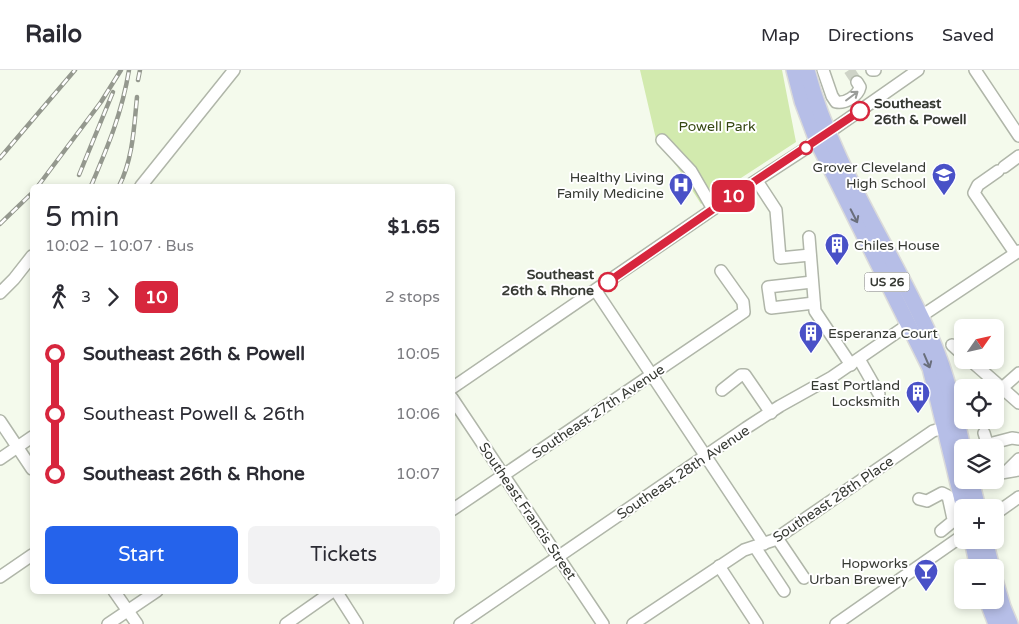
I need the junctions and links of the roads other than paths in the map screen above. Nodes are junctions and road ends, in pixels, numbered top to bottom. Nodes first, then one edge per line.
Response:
1 (234, 70) edge
2 (794, 70) edge
3 (807, 70) edge
4 (823, 70) edge
5 (918, 70) edge
6 (975, 70) edge
7 (857, 82) dead end
8 (1019, 136) edge
9 (822, 137) junction
10 (662, 140) dead end
11 (1019, 156) edge
12 (757, 181) junction
13 (143, 184) edge
14 (713, 210) junction
15 (809, 237) dead end
16 (1017, 252) edge
17 (810, 255) junction
18 (30, 259) edge
19 (721, 271) dead end
20 (812, 282) junction
21 (596, 291) junction
22 (0, 293) edge
23 (814, 303) junction
24 (915, 321) junction
25 (855, 362) junction
26 (980, 369) edge
27 (1019, 373) edge
28 (652, 375) junction
29 (990, 378) edge
30 (455, 386) edge
31 (1004, 386) edge
32 (722, 390) dead end
33 (1004, 390) edge
34 (879, 394) dead end
35 (455, 402) edge
36 (1019, 403) edge
37 (953, 408) edge
38 (771, 412) junction
39 (0, 421) edge
40 (952, 426) junction
41 (984, 433) dead end
42 (1018, 435) edge
43 (30, 438) edge
44 (956, 439) edge
45 (958, 439) edge
46 (18, 447) junction
47 (706, 456) junction
48 (0, 459) edge
49 (1019, 459) edge
50 (30, 467) edge
51 (1007, 473) edge
52 (504, 475) junction
53 (1019, 475) edge
54 (1019, 498) edge
55 (919, 499) dead end
56 (455, 508) edge
57 (1004, 508) edge
58 (941, 531) dead end
59 (778, 538) junction
60 (954, 541) edge
61 (760, 546) junction
62 (30, 556) edge
63 (559, 557) junction
64 (719, 566) junction
65 (0, 577) edge
66 (804, 578) dead end
67 (784, 591) dead end
68 (116, 594) edge
69 (153, 594) edge
70 (330, 594) edge
71 (336, 594) edge
72 (995, 609) edge
73 (1003, 609) edge
74 (128, 611) junction
75 (1007, 622) edge
76 (840, 623) edge
77 (108, 624) edge
78 (137, 624) edge
79 (286, 624) edge
80 (358, 624) edge
81 (460, 624) edge
82 (604, 624) edge
83 (634, 624) edge
84 (758, 624) edge

1 - 13 street
2 - 9 main road, US 26
3 - 9 main road, US 26
4 -> 7 street
5 - 9 street
6 - 8 street
9 - 12 street
9 - 24 main road, US 26
10 - 14 street
11 - 16 street
12 - 14 street
12 - 17 street
14 - 21 street
15 - 17 street
16 - 24 street, Southeast 28th Avenue
17 - 20 street
18 - 22 street
19 - 28 street, Southeast 27th Avenue
20 - 23 street
20 - 23 street
21 - 28 street
21 - 30 street
23 - 25 street
24 - 25 street, Southeast 28th Avenue
24 - 37 main road, US 26
25 - 34 street
25 - 38 street, Southeast 28th Avenue
26 - 29 street
27 - 31 street
28 - 47 street
28 - 52 street, Southeast 27th Avenue
32 - 38 street
33 - 36 street
35 - 52 street, Southeast Francis Street
37 - 40 main road, US 26
38 - 47 street, Southeast 28th Avenue
39 - 46 street
40 - 44 main road, US 26
40 - 45 main road, US 26
40 - 59 street, Southeast 28th Place
41 - 42 street
43 - 46 street
46 - 48 street
46 - 50 street
47 - 61 street
47 - 63 street, Southeast 28th Avenue
49 - 51 street
51 - 53 street
52 - 56 street, Southeast 27th Avenue
52 - 63 street, Southeast Francis Street
54 - 57 street
55 - 58 street
59 - 61 street, Southeast 28th Place
59 - 66 street
60 - 76 street
61 - 64 street, Southeast 28th Place
61 - 67 street
62 - 65 street
63 - 81 street, Southeast 28th Avenue
63 - 82 street, Southeast Francis Street
64 - 83 street, Southeast 28th Place
64 - 84 street
68 - 74 street
69 - 74 street
70 - 79 street
71 - 80 street
72 - 75 main road
73 - 75 main road
74 - 77 street
74 - 78 street

